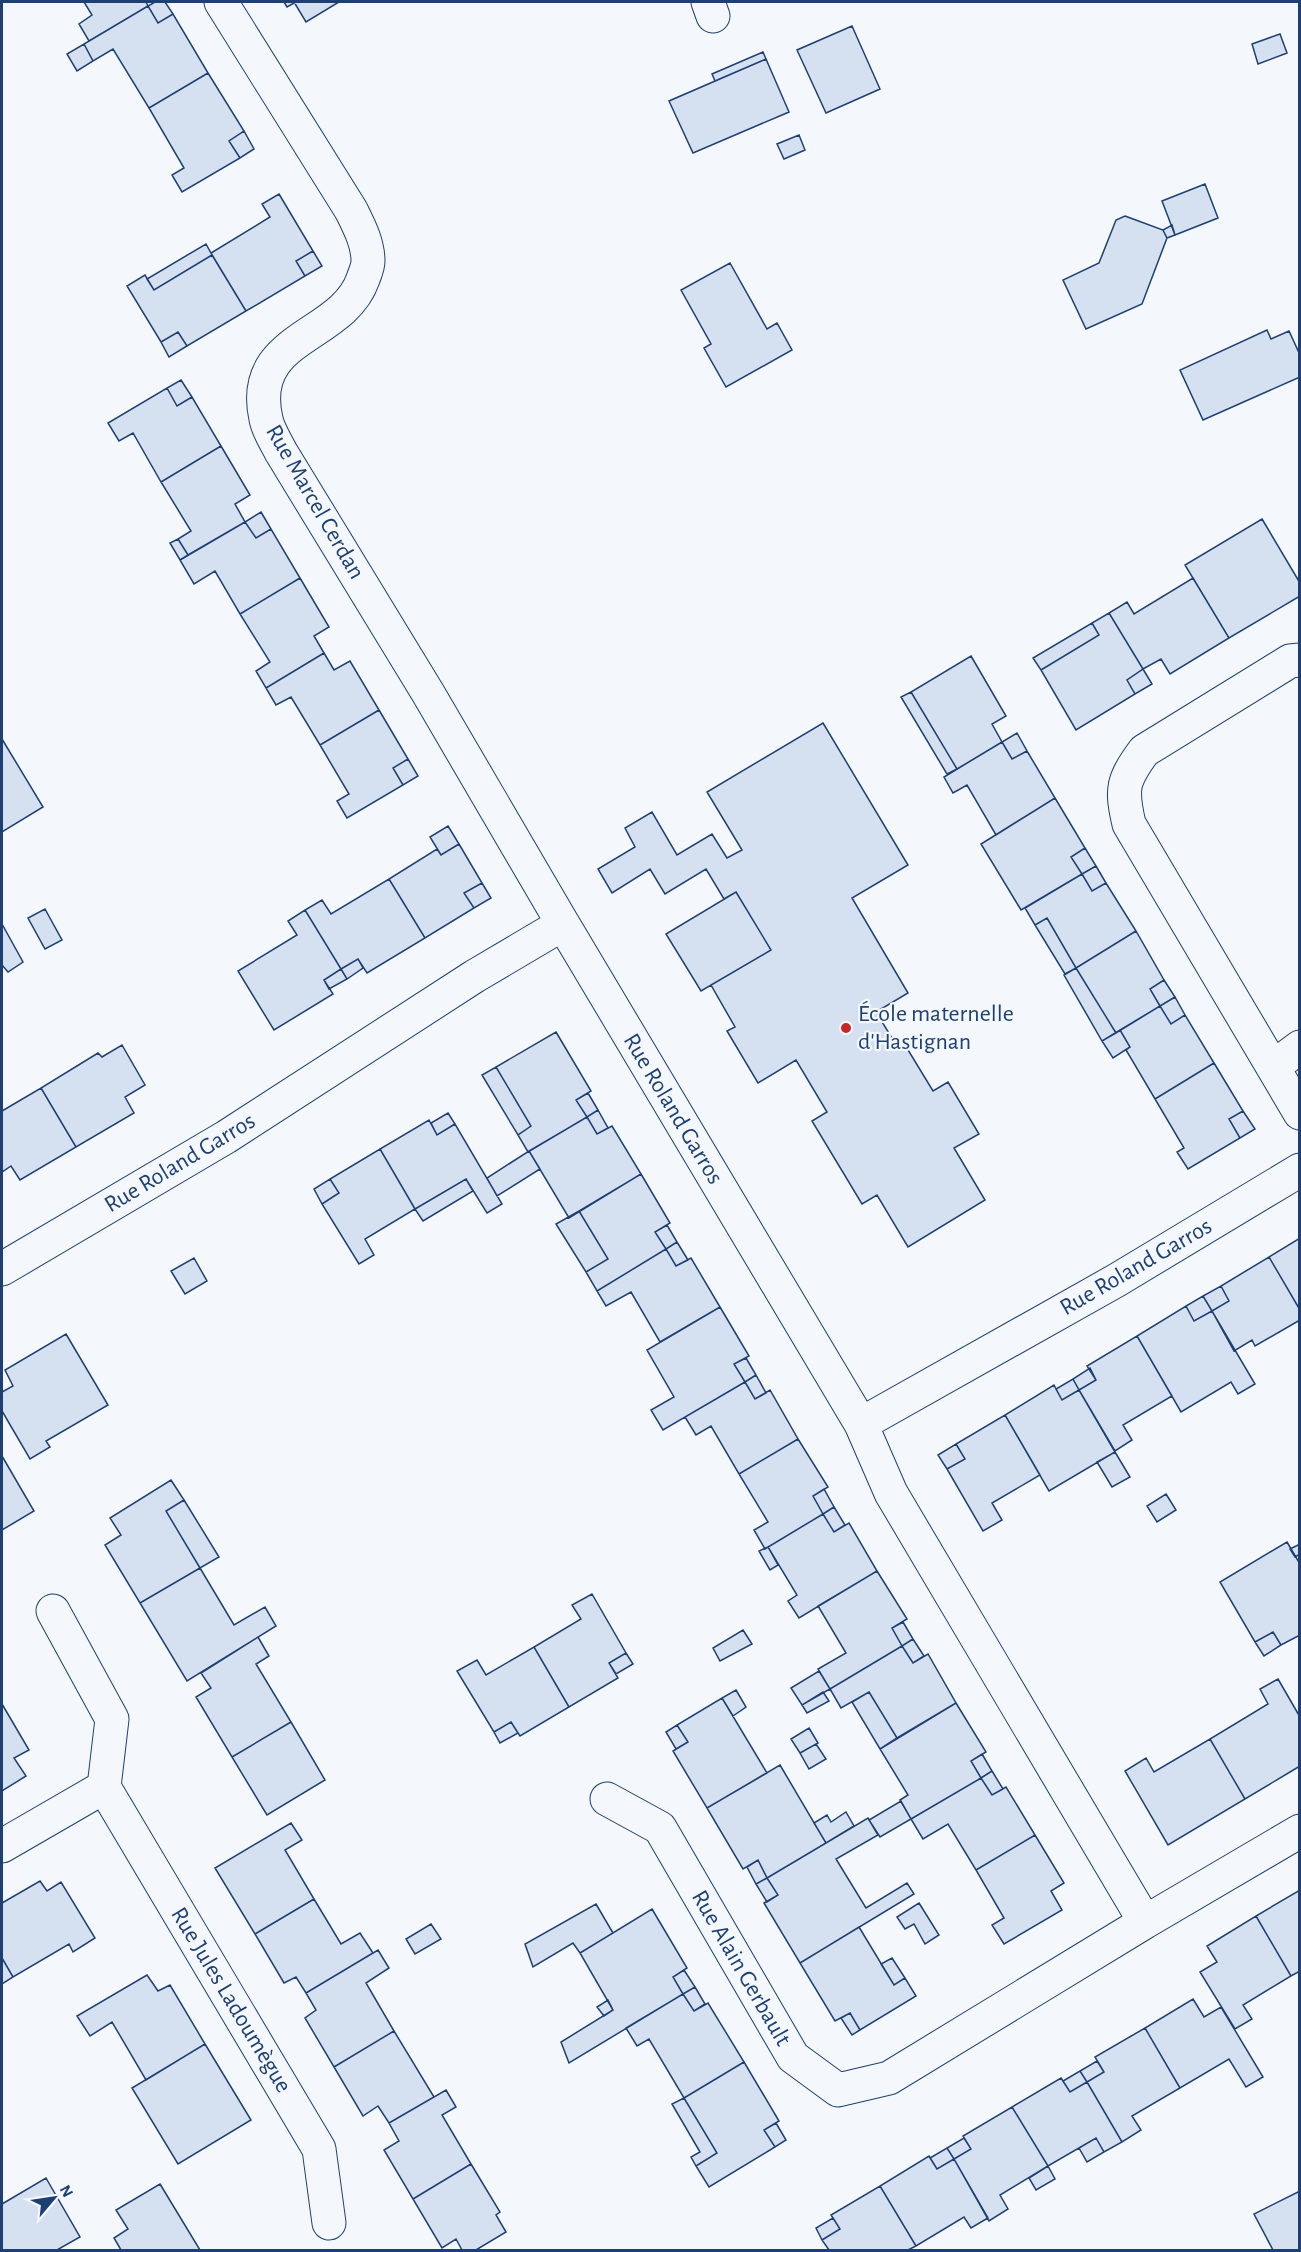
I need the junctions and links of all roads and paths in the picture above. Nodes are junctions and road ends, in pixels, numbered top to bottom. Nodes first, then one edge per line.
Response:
1 (221, 2) edge
2 (1299, 660) edge
3 (563, 924) junction
4 (1299, 1047) edge
5 (1273, 1067) junction
6 (1299, 1113) edge
7 (1299, 1170) edge
8 (2, 1269) edge
9 (861, 1424) junction
10 (53, 1611) dead end
11 (104, 1786) junction
12 (607, 1799) dead end
13 (1299, 1831) edge
14 (2, 1846) edge
15 (1145, 1922) junction
16 (329, 2223) dead end

1 - 3 street, Rue Marcel Cerdan
2 - 5 street
3 - 8 street, Rue Roland Garros
3 - 9 street, Rue Roland Garros
4 - 5 street
5 - 6 street
7 - 9 street, Rue Roland Garros
9 - 15 street
10 - 11 street
11 - 14 street
11 - 16 street, Rue Jules Ladoumègue
12 - 15 street, Rue Alain Gerbault
13 - 15 street, Rue Alain Gerbault

